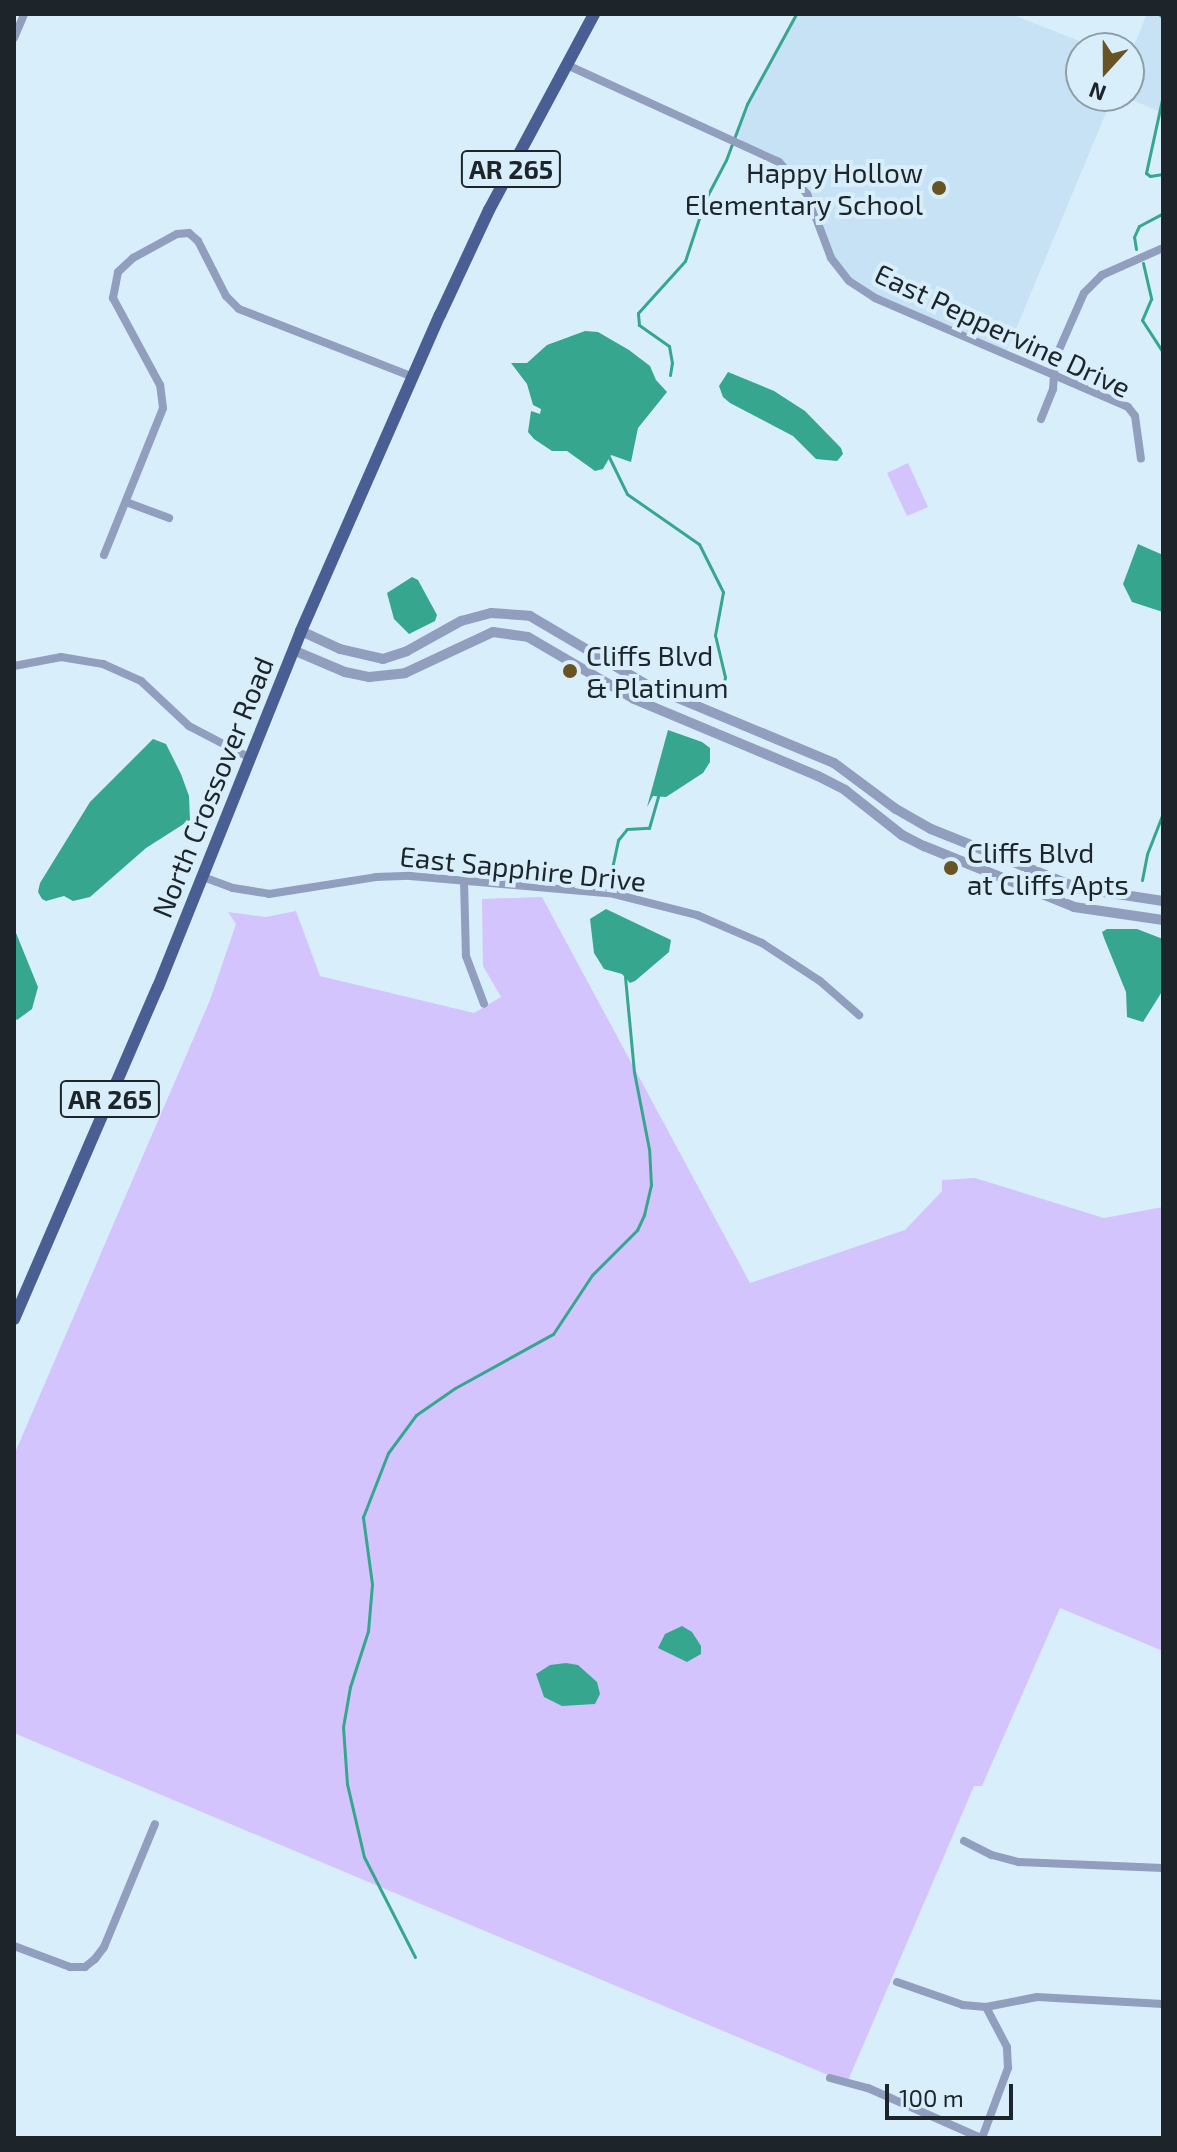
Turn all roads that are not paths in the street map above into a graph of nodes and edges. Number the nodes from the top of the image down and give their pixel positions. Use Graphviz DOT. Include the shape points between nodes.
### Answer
graph roads {
  1 [pos="24,14"];
  2 [pos="594,14"];
  3 [pos="14,38"];
  4 [pos="567,65"];
  5 [pos="1163,248"];
  6 [pos="1054,374"];
  7 [pos="413,377"];
  8 [pos="1041,419"];
  9 [pos="1141,459"];
  10 [pos="126,502"];
  11 [pos="169,518"];
  12 [pos="104,555"];
  13 [pos="301,631"];
  14 [pos="293,650"];
  15 [pos="14,666"];
  16 [pos="250,758"];
  17 [pos="203,877"];
  18 [pos="464,881"];
  19 [pos="1163,901"];
  20 [pos="1163,920"];
  21 [pos="484,1004"];
  22 [pos="859,1015"];
  23 [pos="14,1319"];
  24 [pos="155,1824"];
  25 [pos="964,1841"];
  26 [pos="1163,1868"];
  27 [pos="14,1946"];
  28 [pos="897,1982"];
  29 [pos="1163,2004"];
  30 [pos="986,2007"];
  31 [pos="830,2078"];
  32 [pos="981,2138"];
  1 -- 3 [label="street"];
  2 -- 4 [label="main road, AR 265"];
  4 -- 6 [label="street, East Peppervine Drive" via="779,162 799,182 831,258 862,291"];
  4 -- 7 [label="main road, North Crossover Road / AR 265" via="458,274"];
  5 -- 6 [label="street" via="1091,284 1055,359"];
  6 -- 8 [label="street"];
  6 -- 9 [label="street, East Peppervine Drive" via="1128,407 1135,416"];
  7 -- 10 [label="street" via="239,309 226,296 198,241 189,233 177,234 133,258 113,284 117,311 164,399"];
  7 -- 13 [label="main road, North Crossover Road / AR 265"];
  10 -- 11 [label="street"];
  10 -- 12 [label="street"];
  13 -- 14 [label="main road, North Crossover Road / AR 265"];
  13 -- 19 [label="street" via="340,649 383,659 461,621 491,613 530,616 649,686 834,763 931,829 1078,888"];
  14 -- 16 [label="main road, North Crossover Road / AR 265"];
  14 -- 20 [label="street" via="369,677 405,673 493,632 528,637 634,699 845,790 924,846 1074,907"];
  15 -- 16 [label="street" via="61,657 103,664 141,681 189,726"];
  16 -- 17 [label="main road, North Crossover Road / AR 265"];
  17 -- 18 [label="street, East Sapphire Drive" via="269,894 376,877"];
  17 -- 23 [label="main road, North Crossover Road / AR 265"];
  18 -- 21 [label="street" via="466,956"];
  18 -- 22 [label="street, East Sapphire Drive" via="614,894 697,915 762,943"];
  24 -- 27 [label="street" via="95,1959 85,1967 70,1967"];
  25 -- 26 [label="street" via="1019,1862"];
  28 -- 30 [label="street" via="963,2005"];
  29 -- 30 [label="street" via="1037,1997"];
  30 -- 32 [label="street" via="1007,2047 1008,2068"];
  31 -- 32 [label="street" via="868,2088"];
}
